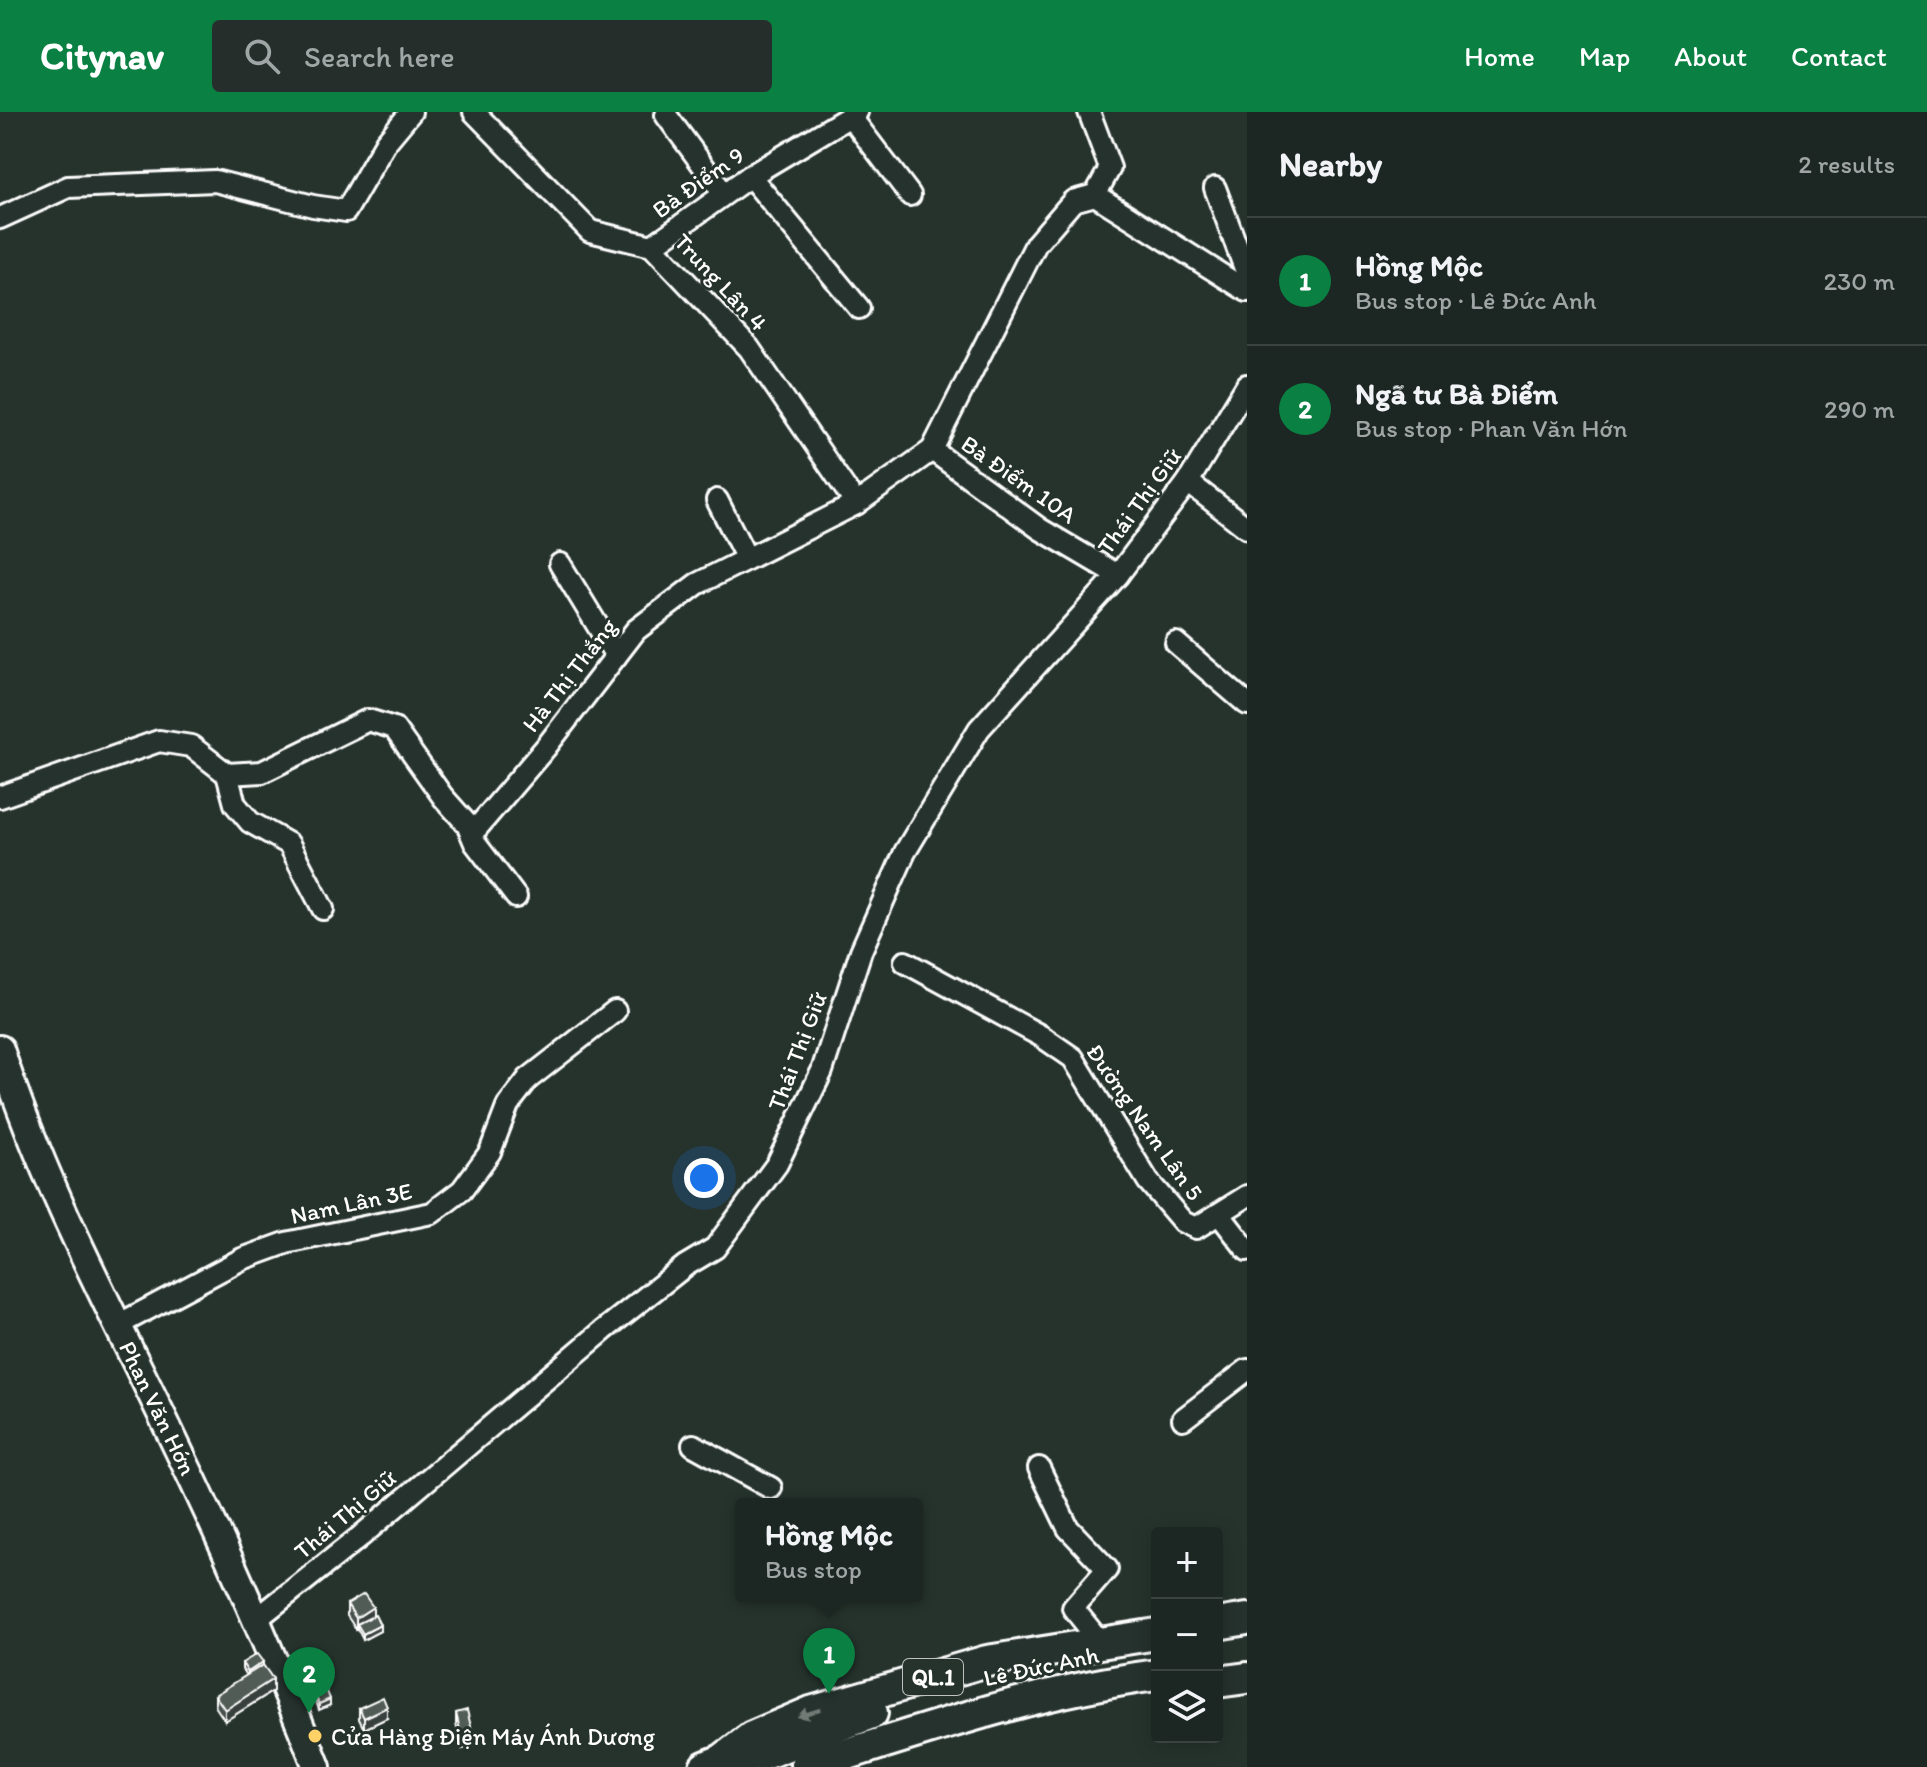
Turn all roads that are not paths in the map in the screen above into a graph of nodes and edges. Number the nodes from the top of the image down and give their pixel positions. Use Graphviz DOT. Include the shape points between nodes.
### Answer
graph roads {
  1 [pos="411,112"];
  2 [pos="474,112"];
  3 [pos="1089,112"];
  4 [pos="854,114"];
  5 [pos="666,115"];
  6 [pos="750,176"];
  7 [pos="1215,188"];
  8 [pos="724,194"];
  9 [pos="910,195"];
  10 [pos="1095,195"];
  11 [pos="0,218"];
  12 [pos="652,246"];
  13 [pos="1247,274"];
  14 [pos="1247,291"];
  15 [pos="859,308"];
  16 [pos="1247,385"];
  17 [pos="932,450"];
  18 [pos="1188,482"];
  19 [pos="717,500"];
  20 [pos="856,504"];
  21 [pos="1247,528"];
  22 [pos="747,559"];
  23 [pos="560,564"];
  24 [pos="1118,575"];
  25 [pos="1176,643"];
  26 [pos="616,656"];
  27 [pos="1247,704"];
  28 [pos="227,774"];
  29 [pos="0,797"];
  30 [pos="467,824"];
  31 [pos="516,897"];
  32 [pos="323,909"];
  33 [pos="905,962"];
  34 [pos="615,1011"];
  35 [pos="0,1049"];
  36 [pos="1247,1196"];
  37 [pos="1220,1215"];
  38 [pos="1247,1250"];
  39 [pos="118,1325"];
  40 [pos="1247,1370"];
  41 [pos="1183,1419"];
  42 [pos="693,1445"];
  43 [pos="1039,1468"];
  44 [pos="771,1488"];
  45 [pos="258,1618"];
  46 [pos="1247,1619"];
  47 [pos="1223,1623"];
  48 [pos="1247,1630"];
  49 [pos="1223,1634"];
  50 [pos="1151,1635"];
  51 [pos="1101,1643"];
  52 [pos="1151,1645"];
  53 [pos="1247,1664"];
  54 [pos="1223,1667"];
  55 [pos="1151,1677"];
  56 [pos="1247,1678"];
  57 [pos="1223,1681"];
  58 [pos="1151,1692"];
  59 [pos="1063,1701"];
  60 [pos="714,1763"];
  61 [pos="317,1767"];
  62 [pos="806,1767"];
  63 [pos="869,1767"];
  1 -- 11 [label="street" via="386,142 346,211 215,181 68,187"];
  2 -- 12 [label="street, Trung Lân 4" via="590,231"];
  3 -- 10 [label="street" via="1110,168"];
  4 -- 6 [label="street, Bà Điểm 9"];
  4 -- 9 [label="street"];
  5 -- 8 [label="street"];
  6 -- 8 [label="street, Bà Điểm 9"];
  6 -- 15 [label="street"];
  7 -- 13 [label="street"];
  8 -- 12 [label="street, Bà Điểm 9"];
  10 -- 14 [label="street"];
  10 -- 17 [label="street, Hà Thị Thắng" via="1073,201 1036,244"];
  12 -- 20 [label="street, Trung Lân 4" via="749,348"];
  16 -- 18 [label="street, Thái Thị Giữ"];
  17 -- 20 [label="street, Hà Thị Thắng"];
  17 -- 24 [label="street, Bà Điểm 10A" via="1040,529"];
  18 -- 21 [label="street"];
  18 -- 24 [label="street, Thái Thị Giữ"];
  19 -- 22 [label="street"];
  20 -- 22 [label="street, Hà Thị Thắng"];
  22 -- 26 [label="street, Hà Thị Thắng" via="697,584 636,630"];
  23 -- 26 [label="street"];
  24 -- 45 [label="street, Thái Thị Giữ" via="979,729 905,852 861,951 822,1071 777,1164 715,1248 604,1330"];
  25 -- 27 [label="street"];
  26 -- 30 [label="street, Hà Thị Thắng" via="477,828"];
  28 -- 29 [label="street" via="191,746 159,741"];
  28 -- 30 [label="street" via="262,772 368,720 394,728"];
  28 -- 32 [label="street" via="235,804 250,822 289,844"];
  30 -- 31 [label="street"];
  33 -- 37 [label="street, Đường Nam Lân 5" via="1073,1058 1148,1181 1183,1222 1196,1228"];
  34 -- 39 [label="street, Nam Lân 3E" via="528,1079 508,1105 490,1152 462,1190 432,1213 286,1243 242,1259"];
  35 -- 39 [label="main road, Phan Văn Hớn" via="16,1099"];
  36 -- 37 [label="street"];
  37 -- 38 [label="street, Đường Nam Lân 5"];
  39 -- 45 [label="main road, Phan Văn Hớn"];
  40 -- 41 [label="street"];
  42 -- 44 [label="street"];
  43 -- 51 [label="street" via="1068,1528 1107,1569 1073,1608"];
  45 -- 61 [label="main road, Phan Văn Hớn"];
  46 -- 47 [label="highway"];
  48 -- 49 [label="highway"];
  50 -- 51 [label="highway, Lê Đức Anh / QL.1"];
  51 -- 60 [label="highway, Lê Đức Anh / QL.1, one-way" via="987,1661 811,1712 752,1737"];
  52 -- 60 [label="highway, Lê Đức Anh / QL.1" via="980,1678 761,1755"];
  53 -- 54 [label="highway"];
  55 -- 59 [label="highway, Lê Đức Anh / QL.1"];
  56 -- 57 [label="highway"];
  58 -- 59 [label="highway, Lê Đức Anh / QL.1"];
  59 -- 62 [label="highway, Lê Đức Anh / QL.1"];
  59 -- 63 [label="highway, Lê Đức Anh / QL.1"];
}
